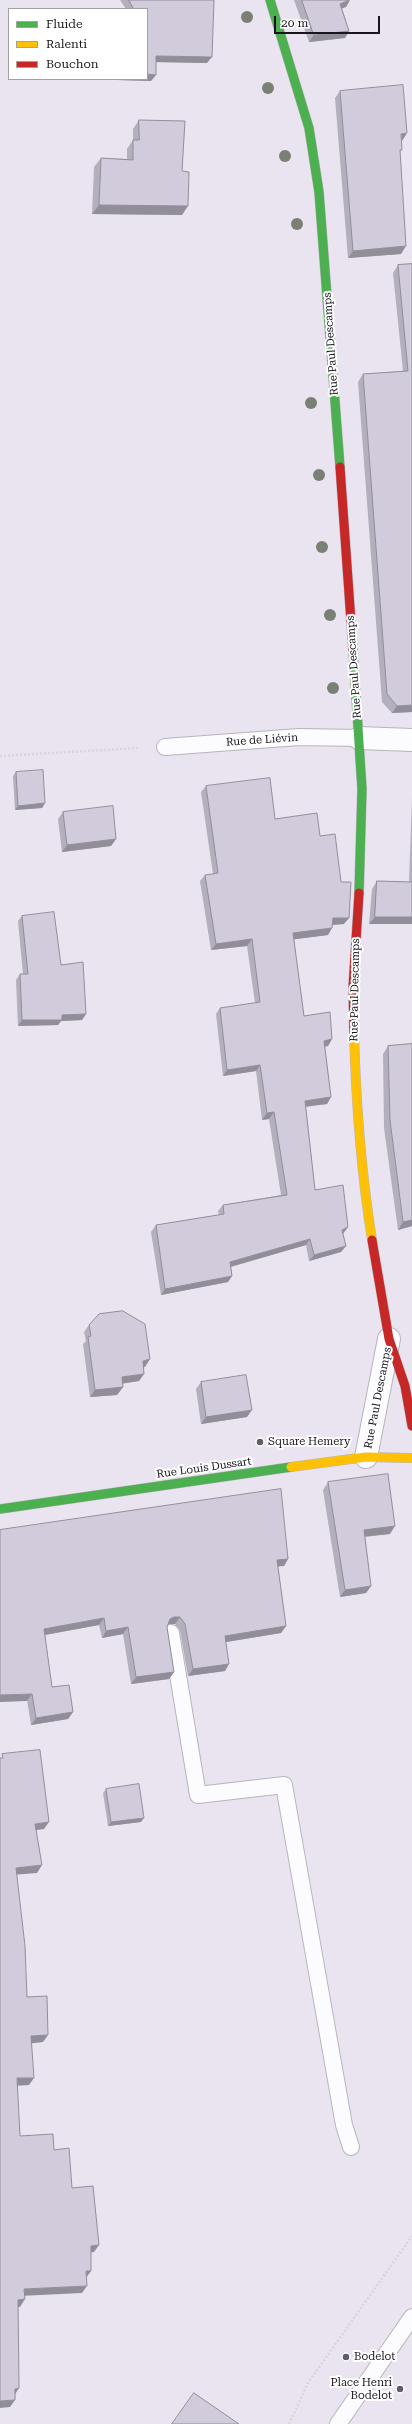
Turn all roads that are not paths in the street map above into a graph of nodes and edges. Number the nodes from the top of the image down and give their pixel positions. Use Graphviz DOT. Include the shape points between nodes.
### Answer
graph roads {
  1 [pos="270,0"];
  2 [pos="359,738"];
  3 [pos="412,740"];
  4 [pos="165,747"];
  5 [pos="389,1339"];
  6 [pos="412,1426"];
  7 [pos="366,1457"];
  8 [pos="412,1458"];
  9 [pos="0,1509"];
  10 [pos="171,1633"];
  11 [pos="351,2147"];
  12 [pos="412,2317"];
  13 [pos="338,2424"];
  1 -- 2 [label="street, Rue Paul Descamps" via="309,128 319,192"];
  2 -- 3 [label="street"];
  2 -- 4 [label="lane, Rue de Liévin" via="299,737"];
  2 -- 5 [label="street, Rue Paul Descamps" via="362,789 360,875 353,987 356,1110 362,1177"];
  5 -- 6 [label="street, Rue Paul Descamps" via="405,1386"];
  5 -- 7 [label="street, Rue Paul Descamps"];
  7 -- 8 [label="street, Rue Louis Dussart"];
  7 -- 9 [label="street, Rue Louis Dussart"];
  10 -- 11 [label="lane" via="198,1795 284,1785 344,2125"];
  12 -- 13 [label="lane"];
}
